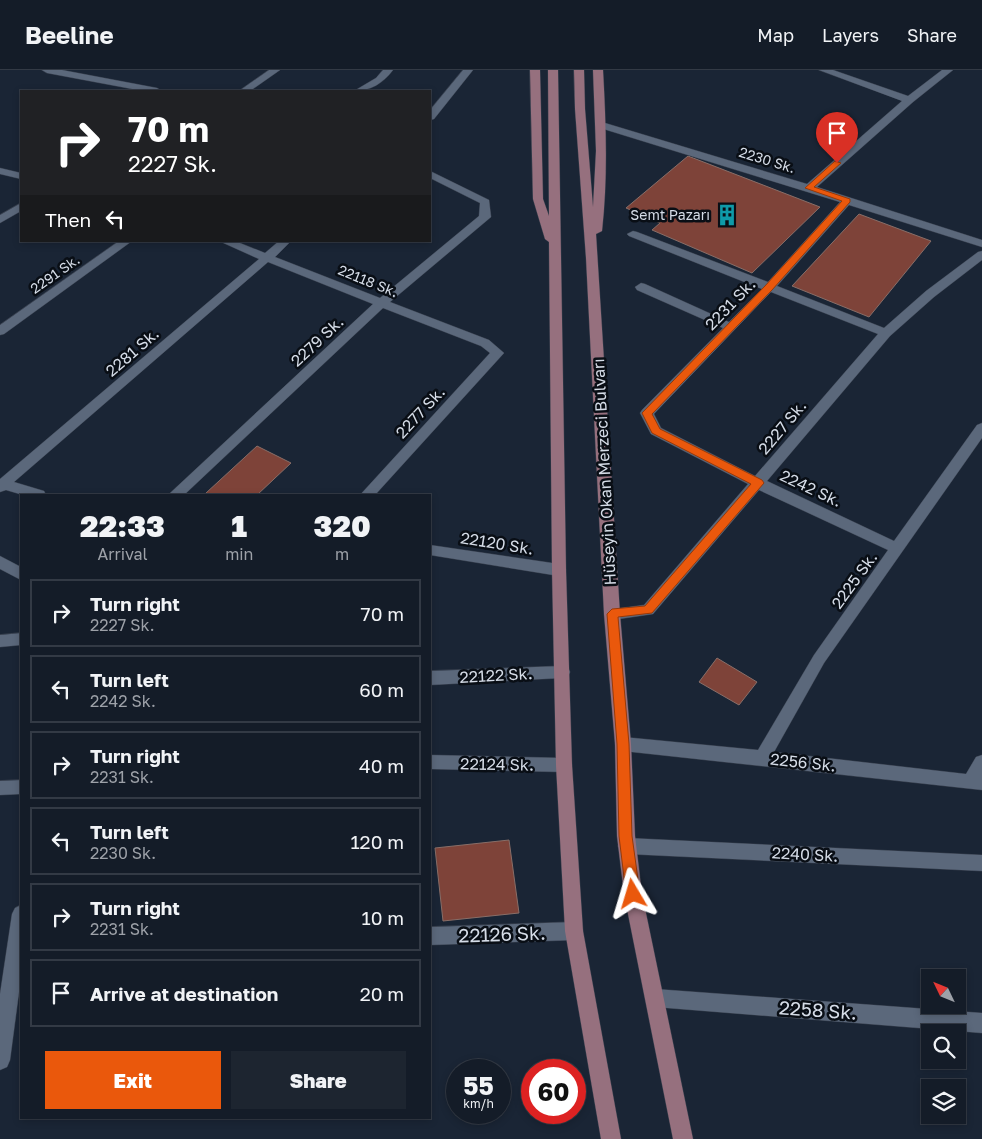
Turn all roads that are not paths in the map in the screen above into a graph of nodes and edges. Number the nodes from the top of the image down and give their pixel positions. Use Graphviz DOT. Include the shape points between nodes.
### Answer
graph roads {
  1 [pos="47,70"];
  2 [pos="275,70"];
  3 [pos="388,70"];
  4 [pos="468,70"];
  5 [pos="535,70"];
  6 [pos="553,70"];
  7 [pos="579,70"];
  8 [pos="598,70"];
  9 [pos="826,70"];
  10 [pos="948,70"];
  11 [pos="81,73"];
  12 [pos="153,90"];
  13 [pos="245,90"];
  14 [pos="361,90"];
  15 [pos="909,100"];
  16 [pos="431,116"];
  17 [pos="601,125"];
  18 [pos="0,171"];
  19 [pos="431,175"];
  20 [pos="20,176"];
  21 [pos="809,188"];
  22 [pos="848,200"];
  23 [pos="20,207"];
  24 [pos="0,220"];
  25 [pos="633,234"];
  26 [pos="126,242"];
  27 [pos="227,242"];
  28 [pos="285,242"];
  29 [pos="982,244"];
  30 [pos="982,254"];
  31 [pos="556,255"];
  32 [pos="267,256"];
  33 [pos="592,258"];
  34 [pos="641,287"];
  35 [pos="768,288"];
  36 [pos="382,303"];
  37 [pos="730,327"];
  38 [pos="0,331"];
  39 [pos="886,333"];
  40 [pos="498,352"];
  41 [pos="982,428"];
  42 [pos="656,431"];
  43 [pos="758,483"];
  44 [pos="2,485"];
  45 [pos="35,494"];
  46 [pos="176,494"];
  47 [pos="368,494"];
  48 [pos="898,549"];
  49 [pos="431,550"];
  50 [pos="0,562"];
  51 [pos="559,570"];
  52 [pos="20,573"];
  53 [pos="612,614"];
  54 [pos="20,639"];
  55 [pos="0,641"];
  56 [pos="562,672"];
  57 [pos="431,678"];
  58 [pos="623,744"];
  59 [pos="762,758"];
  60 [pos="431,762"];
  61 [pos="982,762"];
  62 [pos="564,765"];
  63 [pos="976,782"];
  64 [pos="20,787"];
  65 [pos="0,788"];
  66 [pos="627,846"];
  67 [pos="982,863"];
  68 [pos="20,918"];
  69 [pos="574,931"];
  70 [pos="431,936"];
  71 [pos="12,952"];
  72 [pos="654,998"];
  73 [pos="982,1023"];
  74 [pos="0,1060"];
  75 [pos="612,1139"];
  76 [pos="683,1139"];
  1 -- 11 [label="street"];
  2 -- 13 [label="street"];
  3 -- 14 [label="street" via="379,80"];
  4 -- 16 [label="street"];
  5 -- 31 [label="main road" via="538,198"];
  6 -- 31 [label="main road"];
  7 -- 33 [label="main road, Hüseyin Okan Merzeci Bulvarı"];
  8 -- 17 [label="main road"];
  9 -- 15 [label="street"];
  10 -- 15 [label="street"];
  11 -- 12 [label="street"];
  15 -- 21 [label="street"];
  17 -- 21 [label="street, 2230 Sk."];
  17 -- 33 [label="main road" via="601,200"];
  18 -- 20 [label="street"];
  19 -- 36 [label="street, 2279 Sk." via="485,202 485,217"];
  21 -- 22 [label="street, 2230 Sk."];
  22 -- 29 [label="street, 2230 Sk."];
  22 -- 35 [label="street, 2231 Sk."];
  23 -- 24 [label="street"];
  25 -- 35 [label="street"];
  26 -- 38 [label="street, 2291 Sk."];
  27 -- 32 [label="street, 22118 Sk."];
  28 -- 32 [label="street, 2281 Sk."];
  30 -- 39 [label="street, 2227 Sk."];
  31 -- 51 [label="main road"];
  32 -- 36 [label="street, 22118 Sk."];
  32 -- 44 [label="street, 2281 Sk."];
  33 -- 53 [label="main road, Hüseyin Okan Merzeci Bulvarı"];
  34 -- 37 [label="street"];
  35 -- 37 [label="street, 2231 Sk."];
  35 -- 39 [label="street"];
  36 -- 40 [label="street, 22118 Sk." via="485,343"];
  36 -- 46 [label="street, 2279 Sk."];
  37 -- 42 [label="street, 2231 Sk." via="647,413"];
  39 -- 43 [label="street, 2227 Sk."];
  40 -- 47 [label="street, 2277 Sk."];
  41 -- 48 [label="street, 2225 Sk."];
  42 -- 43 [label="street, 2242 Sk."];
  43 -- 48 [label="street, 2242 Sk."];
  43 -- 53 [label="street, 2227 Sk." via="648,610"];
  44 -- 45 [label="street"];
  48 -- 59 [label="street, 2225 Sk." via="819,659"];
  49 -- 51 [label="street, 22120 Sk."];
  50 -- 52 [label="street"];
  51 -- 56 [label="main road"];
  53 -- 58 [label="main road, Hüseyin Okan Merzeci Bulvarı"];
  54 -- 55 [label="street"];
  56 -- 57 [label="street, 22122 Sk."];
  56 -- 62 [label="main road"];
  58 -- 59 [label="street, 2256 Sk."];
  58 -- 66 [label="main road, Hüseyin Okan Merzeci Bulvarı"];
  59 -- 63 [label="street, 2256 Sk."];
  60 -- 62 [label="street, 22124 Sk."];
  61 -- 63 [label="street"];
  62 -- 69 [label="main road"];
  64 -- 65 [label="street"];
  66 -- 67 [label="street, 2240 Sk."];
  66 -- 72 [label="main road, Hüseyin Okan Merzeci Bulvarı"];
  68 -- 71 [label="street"];
  69 -- 70 [label="street, 22126 Sk."];
  69 -- 75 [label="main road"];
  71 -- 74 [label="street"];
  72 -- 73 [label="street, 2258 Sk."];
  72 -- 76 [label="main road, Hüseyin Okan Merzeci Bulvarı"];
}
